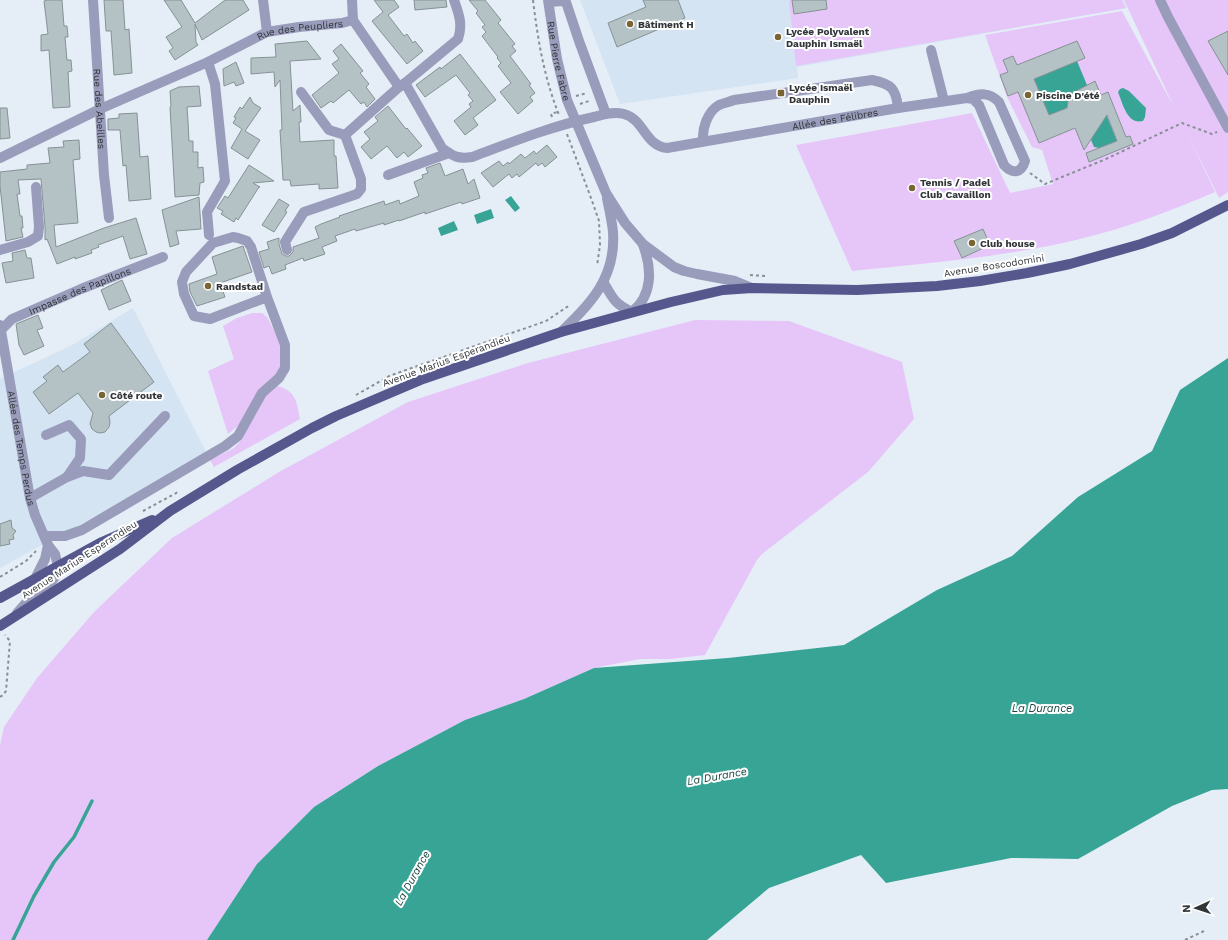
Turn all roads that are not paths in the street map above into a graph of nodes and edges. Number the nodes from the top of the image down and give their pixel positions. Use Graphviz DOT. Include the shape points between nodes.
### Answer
graph roads {
  1 [pos="94,0"];
  2 [pos="263,0"];
  3 [pos="352,0"];
  4 [pos="454,0"];
  5 [pos="1160,0"];
  6 [pos="548,1"];
  7 [pos="353,20"];
  8 [pos="267,32"];
  9 [pos="932,50"];
  10 [pos="208,62"];
  11 [pos="402,85"];
  12 [pos="301,92"];
  13 [pos="967,98"];
  14 [pos="944,101"];
  15 [pos="898,108"];
  16 [pos="100,109"];
  17 [pos="606,114"];
  18 [pos="575,121"];
  19 [pos="1225,129"];
  20 [pos="345,135"];
  21 [pos="703,141"];
  22 [pos="449,153"];
  23 [pos="0,158"];
  24 [pos="388,175"];
  25 [pos="36,186"];
  26 [pos="606,193"];
  27 [pos="1228,205"];
  28 [pos="109,218"];
  29 [pos="209,235"];
  30 [pos="643,244"];
  31 [pos="0,250"];
  32 [pos="287,250"];
  33 [pos="163,257"];
  34 [pos="604,283"];
  35 [pos="752,288"];
  36 [pos="267,297"];
  37 [pos="632,312"];
  38 [pos="561,332"];
  39 [pos="1,334"];
  40 [pos="165,416"];
  41 [pos="46,435"];
  42 [pos="67,477"];
  43 [pos="30,498"];
  44 [pos="170,511"];
  45 [pos="46,541"];
  46 [pos="88,550"];
  47 [pos="55,554"];
  48 [pos="58,566"];
  49 [pos="35,579"];
  50 [pos="0,598"];
  51 [pos="14,616"];
  52 [pos="2,629"];
  1 -- 16 [label="street, Rue des Abeilles"];
  2 -- 8 [label="street"];
  3 -- 7 [label="street"];
  4 -- 11 [label="street" via="460,17 461,31 458,39"];
  5 -- 19 [label="street"];
  6 -- 17 [label="street" via="566,2"];
  6 -- 18 [label="street, Rue Pierre Fabre" via="560,74"];
  7 -- 8 [label="street, Rue des Peupliers"];
  7 -- 11 [label="street, Rue des Peupliers"];
  8 -- 10 [label="street, Rue des Peupliers"];
  9 -- 14 [label="street"];
  10 -- 16 [label="street, Rue des Peupliers"];
  10 -- 29 [label="street" via="215,84 225,181 207,212"];
  11 -- 20 [label="street"];
  11 -- 22 [label="street, Rue des Peupliers" via="442,148"];
  12 -- 20 [label="street" via="329,130"];
  13 -- 13 [label="street, Allée des Félibres" via="973,99 979,105 1004,165 1009,171 1019,171 1023,166 1023,156 999,102 993,96 983,94"];
  13 -- 14 [label="street, Allée des Félibres"];
  14 -- 15 [label="street, Allée des Félibres"];
  15 -- 21 [label="street, Allée des Félibres"];
  15 -- 21 [label="street" via="894,91 885,83 872,80 734,100 718,106 711,112 702,132"];
  16 -- 23 [label="street, Rue des Peupliers"];
  16 -- 28 [label="street, Rue des Abeilles"];
  17 -- 18 [label="street"];
  17 -- 21 [label="street, Allée des Félibres" via="615,112 630,116 638,122 654,144 662,148 675,148"];
  18 -- 22 [label="street" via="472,157 461,158"];
  18 -- 26 [label="street, Rue Pierre Fabre"];
  20 -- 32 [label="street" via="361,179 361,189 357,194 304,212 285,242"];
  22 -- 24 [label="street"];
  25 -- 31 [label="street" via="40,227 38,236 28,242"];
  26 -- 30 [label="street" via="625,223"];
  26 -- 34 [label="street" via="613,243"];
  27 -- 35 [label="main road, Avenue Boscodomini" via="1172,233 1141,244 1027,273 937,286 857,290"];
  30 -- 35 [label="street" via="664,261 684,271 735,281"];
  30 -- 37 [label="street" via="649,282 644,298"];
  33 -- 39 [label="street, Impasse des Papillons" via="12,319"];
  34 -- 37 [label="street" via="612,298"];
  34 -- 38 [label="street" via="591,302"];
  35 -- 37 [label="main road, Avenue Marius Esperandieu" via="708,293"];
  36 -- 36 [label="street" via="251,247 247,241 238,238 213,243 186,272 182,282 184,294 194,316 210,319"];
  36 -- 45 [label="street" via="285,345 285,368 279,378 262,393 238,436 82,530"];
  37 -- 38 [label="main road, Avenue Marius Esperandieu"];
  38 -- 44 [label="main road, Avenue Marius Esperandieu" via="423,379 362,404 312,428"];
  39 -- 43 [label="street, Allée des Temps Perdus"];
  40 -- 42 [label="street" via="109,475 83,471"];
  41 -- 42 [label="street" via="69,426 81,439 80,458"];
  42 -- 43 [label="street"];
  43 -- 45 [label="street, Allée des Temps Perdus"];
  44 -- 46 [label="main road, Avenue Marius Esperandieu"];
  44 -- 51 [label="main road, Avenue Marius Esperandieu" via="120,548"];
  45 -- 47 [label="street, Allée des Temps Perdus"];
  45 -- 49 [label="street" via="45,559"];
  46 -- 47 [label="street" via="67,556"];
  46 -- 48 [label="main road, Avenue Marius Esperandieu"];
  47 -- 48 [label="street, Allée des Temps Perdus"];
  48 -- 49 [label="main road, Avenue Marius Esperandieu"];
  48 -- 51 [label="street" via="57,574 52,581"];
  49 -- 50 [label="main road, Avenue Marius Esperandieu"];
  51 -- 52 [label="main road, Avenue Marius Esperandieu"];
}
